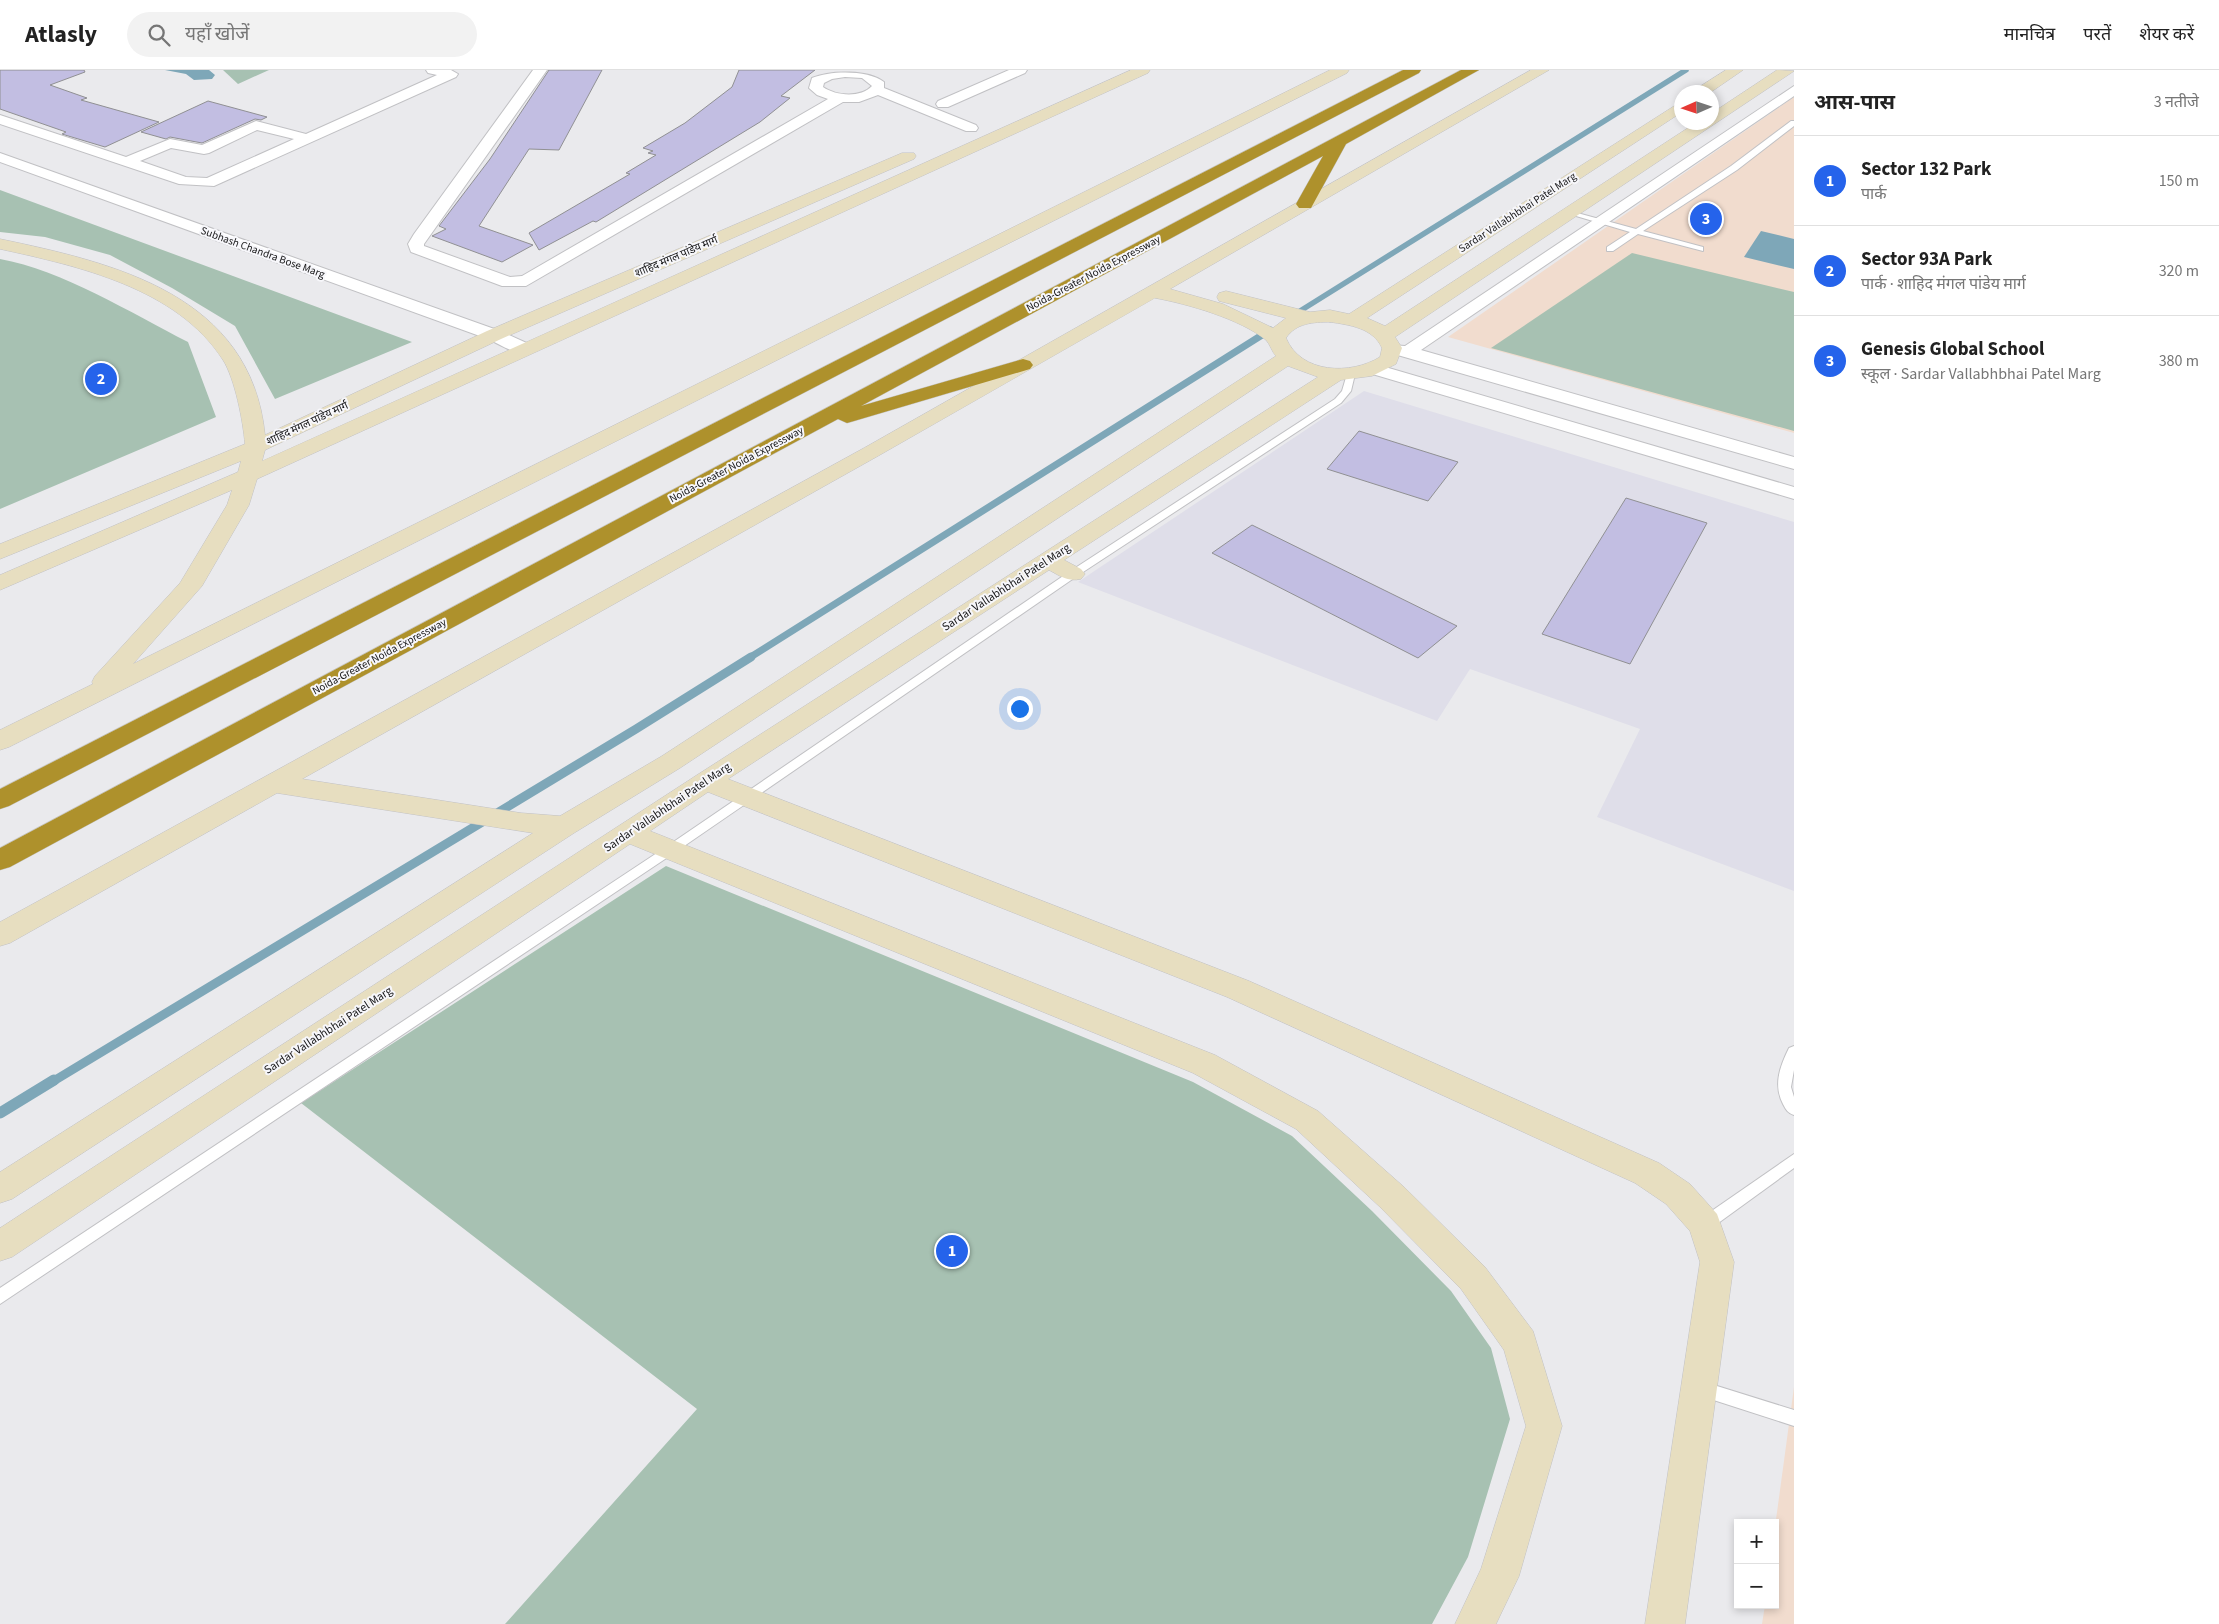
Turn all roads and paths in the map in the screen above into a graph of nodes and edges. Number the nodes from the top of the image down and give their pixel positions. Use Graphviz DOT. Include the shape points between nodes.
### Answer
graph roads {
  1 [pos="433,70"];
  2 [pos="540,70"];
  3 [pos="1020,70"];
  4 [pos="1143,70"];
  5 [pos="1342,70"];
  6 [pos="1414,70"];
  7 [pos="1472,70"];
  8 [pos="1542,70"];
  9 [pos="1736,70"];
  10 [pos="1788,70"];
  11 [pos="455,72"];
  12 [pos="836,72"];
  13 [pos="875,73"];
  14 [pos="1712,85"];
  15 [pos="877,90"];
  16 [pos="1794,90"];
  17 [pos="858,97"];
  18 [pos="840,98"];
  19 [pos="943,104"];
  20 [pos="921,106"];
  21 [pos="1674,110"];
  22 [pos="903,115"];
  23 [pos="1719,115"];
  24 [pos="0,120"];
  25 [pos="989,120"];
  26 [pos="1794,123"];
  27 [pos="925,125"];
  28 [pos="971,128"];
  29 [pos="1696,130"];
  30 [pos="41,134"];
  31 [pos="950,137"];
  32 [pos="309,139"];
  33 [pos="25,140"];
  34 [pos="1340,141"];
  35 [pos="923,149"];
  36 [pos="3,152"];
  37 [pos="126,162"];
  38 [pos="1305,204"];
  39 [pos="1570,213"];
  40 [pos="1598,221"];
  41 [pos="1636,233"];
  42 [pos="0,244"];
  43 [pos="1700,249"];
  44 [pos="1610,250"];
  45 [pos="1202,281"];
  46 [pos="1153,292"];
  47 [pos="1308,317"];
  48 [pos="1352,320"];
  49 [pos="494,335"];
  50 [pos="1276,338"];
  51 [pos="1395,345"];
  52 [pos="524,349"];
  53 [pos="1287,358"];
  54 [pos="1023,365"];
  55 [pos="1375,368"];
  56 [pos="1344,374"];
  57 [pos="791,434"];
  58 [pos="256,447"];
  59 [pos="1794,463"];
  60 [pos="248,475"];
  61 [pos="1794,493"];
  62 [pos="0,552"];
  63 [pos="1047,560"];
  64 [pos="1073,574"];
  65 [pos="0,583"];
  66 [pos="93,694"];
  67 [pos="0,741"];
  68 [pos="706,781"];
  69 [pos="274,784"];
  70 [pos="746,797"];
  71 [pos="0,800"];
  72 [pos="564,826"];
  73 [pos="629,833"];
  74 [pos="670,850"];
  75 [pos="0,860"];
  76 [pos="0,935"];
  77 [pos="1794,1052"];
  78 [pos="1794,1108"];
  79 [pos="1794,1160"];
  80 [pos="0,1189"];
  81 [pos="1705,1224"];
  82 [pos="0,1246"];
  83 [pos="0,1297"];
  84 [pos="1699,1388"];
  85 [pos="1794,1418"];
  86 [pos="1475,1624"];
  87 [pos="1666,1624"];
  1 -- 11 [label="street"];
  2 -- 18 [label="street" via="422,234 416,244 417,249 508,282 526,281"];
  3 -- 19 [label="street"];
  4 -- 52 [label="street"];
  5 -- 66 [label="street"];
  6 -- 71 [label="highway"];
  7 -- 34 [label="highway, Noida-Greater Noida Expressway"];
  8 -- 38 [label="street"];
  9 -- 14 [label="street"];
  10 -- 23 [label="street"];
  11 -- 32 [label="street"];
  12 -- 13 [label="street"];
  12 -- 18 [label="street" via="818,81 816,88"];
  13 -- 15 [label="street"];
  15 -- 17 [label="street"];
  15 -- 20 [label="street"];
  16 -- 40 [label="street"];
  17 -- 18 [label="street"];
  17 -- 22 [label="street"];
  20 -- 22 [label="street"];
  20 -- 28 [label="street"];
  21 -- 48 [label="street, Sardar Vallabhbhai Patel Marg"];
  22 -- 27 [label="street"];
  24 -- 30 [label="street"];
  25 -- 28 [label="street"];
  26 -- 41 [label="lane" via="1734,168"];
  28 -- 31 [label="street"];
  29 -- 39 [label="street"];
  30 -- 33 [label="street"];
  30 -- 37 [label="street"];
  32 -- 37 [label="street" via="256,125 204,150 170,143"];
  32 -- 37 [label="street" via="209,183 184,182"];
  34 -- 38 [label="highway"];
  34 -- 57 [label="highway, Noida-Greater Noida Expressway"];
  35 -- 49 [label="street, शाहिद मंगल पांडेय मार्ग"];
  36 -- 49 [label="street, Subhash Chandra Bose Marg"];
  38 -- 45 [label="street"];
  39 -- 40 [label="lane"];
  39 -- 51 [label="street"];
  40 -- 41 [label="lane"];
  40 -- 51 [label="street"];
  41 -- 43 [label="lane"];
  41 -- 44 [label="lane"];
  42 -- 58 [label="street" via="72,259 156,291 207,328 233,360 253,416"];
  45 -- 46 [label="street"];
  45 -- 47 [label="street" via="1235,301"];
  46 -- 50 [label="street" via="1200,301 1222,309"];
  46 -- 54 [label="street"];
  47 -- 48 [label="street"];
  47 -- 50 [label="street" via="1280,329"];
  48 -- 51 [label="street" via="1371,326"];
  49 -- 52 [label="street, Subhash Chandra Bose Marg"];
  49 -- 58 [label="street, शाहिद मंगल पांडेय मार्ग"];
  50 -- 53 [label="street" via="1278,348"];
  51 -- 55 [label="street" via="1390,360"];
  51 -- 59 [label="street"];
  52 -- 60 [label="street"];
  53 -- 56 [label="street, Sardar Vallabhbhai Patel Marg" via="1309,368"];
  53 -- 72 [label="street" via="671,762"];
  54 -- 57 [label="highway"];
  54 -- 69 [label="street"];
  55 -- 56 [label="street, Sardar Vallabhbhai Patel Marg"];
  55 -- 61 [label="street"];
  56 -- 63 [label="street, Sardar Vallabhbhai Patel Marg"];
  56 -- 64 [label="lane" via="1346,391 1338,401"];
  57 -- 75 [label="highway, Noida-Greater Noida Expressway"];
  58 -- 60 [label="street"];
  58 -- 62 [label="street, शाहिद मंगल पांडेय मार्ग"];
  60 -- 65 [label="street"];
  60 -- 66 [label="street" via="238,505 190,586"];
  63 -- 64 [label="street"];
  63 -- 68 [label="street, Sardar Vallabhbhai Patel Marg"];
  64 -- 70 [label="lane"];
  66 -- 67 [label="street"];
  68 -- 70 [label="street"];
  68 -- 73 [label="street, Sardar Vallabhbhai Patel Marg"];
  69 -- 72 [label="street"];
  69 -- 76 [label="street"];
  70 -- 74 [label="lane"];
  70 -- 81 [label="street" via="1238,989 1647,1173 1678,1194"];
  72 -- 80 [label="street"];
  73 -- 74 [label="street"];
  73 -- 82 [label="street, Sardar Vallabhbhai Patel Marg"];
  74 -- 83 [label="lane"];
  74 -- 86 [label="street" via="1204,1064 1307,1120 1392,1197 1473,1278 1520,1342 1544,1426 1500,1576"];
  77 -- 78 [label="lane" via="1782,1086"];
  79 -- 81 [label="lane"];
  81 -- 84 [label="street" via="1717,1262"];
  84 -- 85 [label="lane"];
  84 -- 87 [label="street"];
}
